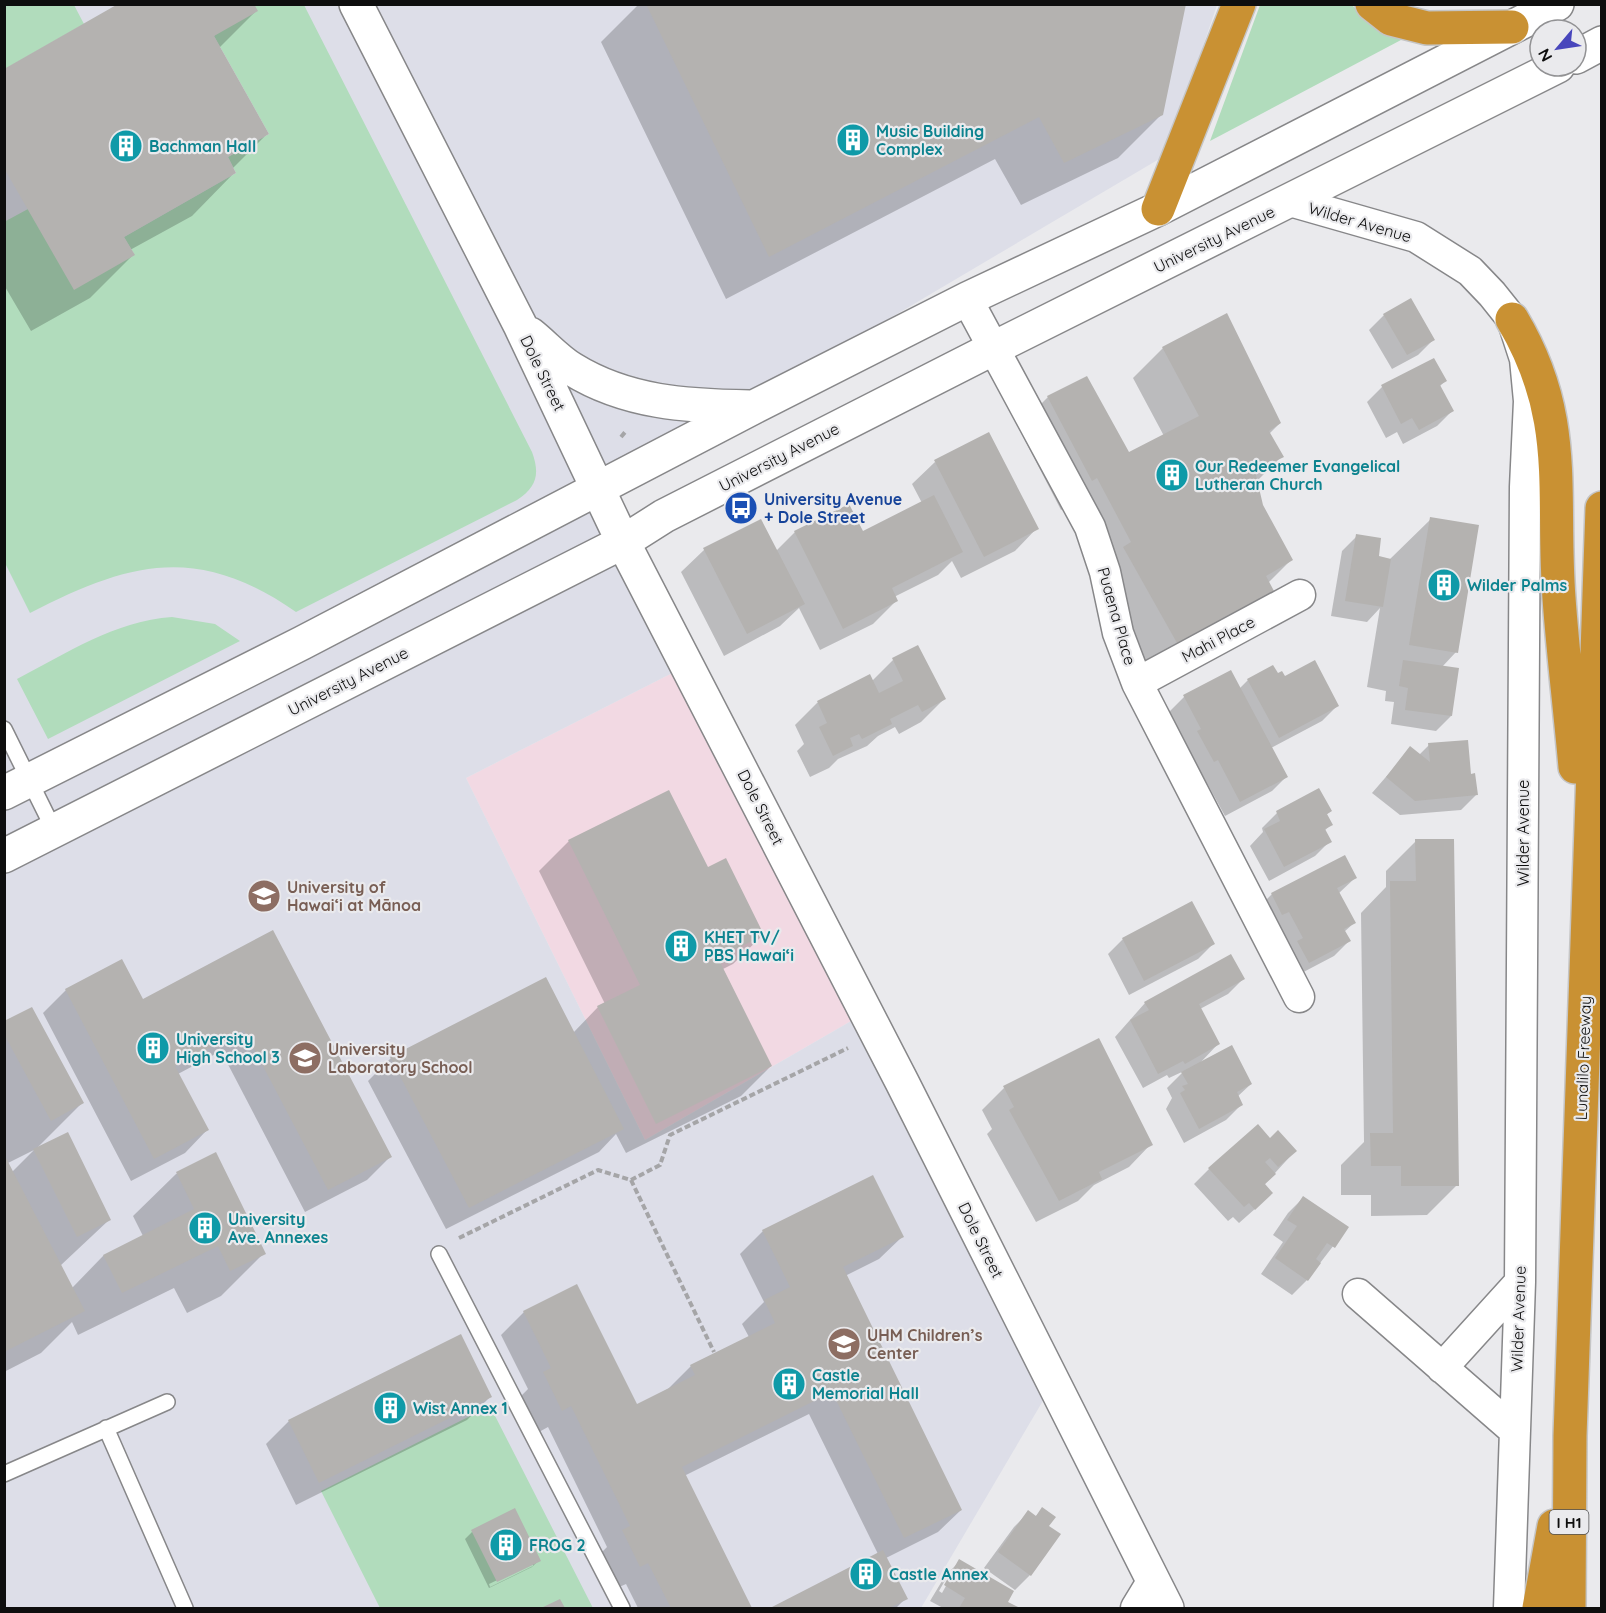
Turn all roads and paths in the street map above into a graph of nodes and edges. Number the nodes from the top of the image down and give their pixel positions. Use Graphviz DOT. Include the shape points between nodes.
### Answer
graph roads {
  1 [pos="356,4"];
  2 [pos="1239,4"];
  3 [pos="1372,4"];
  4 [pos="1557,4"];
  5 [pos="1512,27"];
  6 [pos="1602,43"];
  7 [pos="1588,51"];
  8 [pos="1534,78"];
  9 [pos="1290,201"];
  10 [pos="1158,209"];
  11 [pos="967,299"];
  12 [pos="1512,319"];
  13 [pos="520,325"];
  14 [pos="992,349"];
  15 [pos="754,407"];
  16 [pos="599,490"];
  17 [pos="1602,508"];
  18 [pos="623,542"];
  19 [pos="1299,595"];
  20 [pos="1137,683"];
  21 [pos="4,729"];
  22 [pos="18,786"];
  23 [pos="54,830"];
  24 [pos="4,856"];
  25 [pos="1588,900"];
  26 [pos="1299,997"];
  27 [pos="876,1035"];
  28 [pos="631,1180"];
  29 [pos="459,1238"];
  30 [pos="439,1254"];
  31 [pos="1520,1282"];
  32 [pos="1358,1294"];
  33 [pos="714,1352"];
  34 [pos="1442,1368"];
  35 [pos="167,1402"];
  36 [pos="106,1428"];
  37 [pos="1515,1431"];
  38 [pos="1570,1436"];
  39 [pos="4,1474"];
  40 [pos="1160,1594"];
  41 [pos="185,1608"];
  42 [pos="622,1608"];
  43 [pos="1136,1608"];
  44 [pos="1509,1608"];
  45 [pos="1539,1608"];
  46 [pos="1569,1608"];
  1 -- 13 [label="main road, Dole Street"];
  2 -- 10 [label="highway"];
  3 -- 5 [label="highway" via="1391,20 1427,28"];
  4 -- 5 [label="main road"];
  5 -- 10 [label="main road"];
  6 -- 7 [label="main road"];
  8 -- 9 [label="main road, University Avenue"];
  9 -- 12 [label="street, Wilder Avenue" via="1416,237 1470,271"];
  9 -- 14 [label="main road, University Avenue"];
  10 -- 11 [label="main road"];
  11 -- 14 [label="street, Puaena Place"];
  11 -- 15 [label="main road"];
  12 -- 25 [label="highway" via="1540,375 1550,415 1558,494 1559,596"];
  12 -- 31 [label="street, Wilder Avenue" via="1525,359 1529,401 1525,487"];
  13 -- 15 [label="main road" via="571,369 613,390 651,401"];
  13 -- 16 [label="main road, Dole Street"];
  14 -- 18 [label="main road, University Avenue" via="675,511"];
  14 -- 20 [label="street, Puaena Place" via="1090,527"];
  15 -- 16 [label="main road"];
  16 -- 18 [label="main road, Dole Street"];
  16 -- 22 [label="main road"];
  17 -- 25 [label="highway, Lunalilo Freeway / I H1"];
  18 -- 23 [label="main road, University Avenue"];
  18 -- 27 [label="main road, Dole Street"];
  19 -- 20 [label="street, Mahi Place"];
  20 -- 26 [label="street, Puaena Place"];
  21 -- 22 [label="lane"];
  22 -- 23 [label="lane"];
  23 -- 24 [label="main road, University Avenue"];
  25 -- 38 [label="highway, Lunalilo Freeway / I H1"];
  27 -- 28 [label="path" via="670,1135 660,1165"];
  27 -- 40 [label="main road, Dole Street"];
  28 -- 29 [label="path" via="598,1170"];
  28 -- 33 [label="path"];
  30 -- 42 [label="lane"];
  31 -- 34 [label="street"];
  31 -- 37 [label="street, Wilder Avenue"];
  32 -- 34 [label="street"];
  34 -- 37 [label="street"];
  35 -- 36 [label="lane"];
  36 -- 39 [label="lane"];
  36 -- 41 [label="lane"];
  37 -- 44 [label="street, Wilder Avenue"];
  38 -- 45 [label="highway"];
  38 -- 46 [label="highway, Lunalilo Freeway / I H1"];
  40 -- 43 [label="street"];
}
